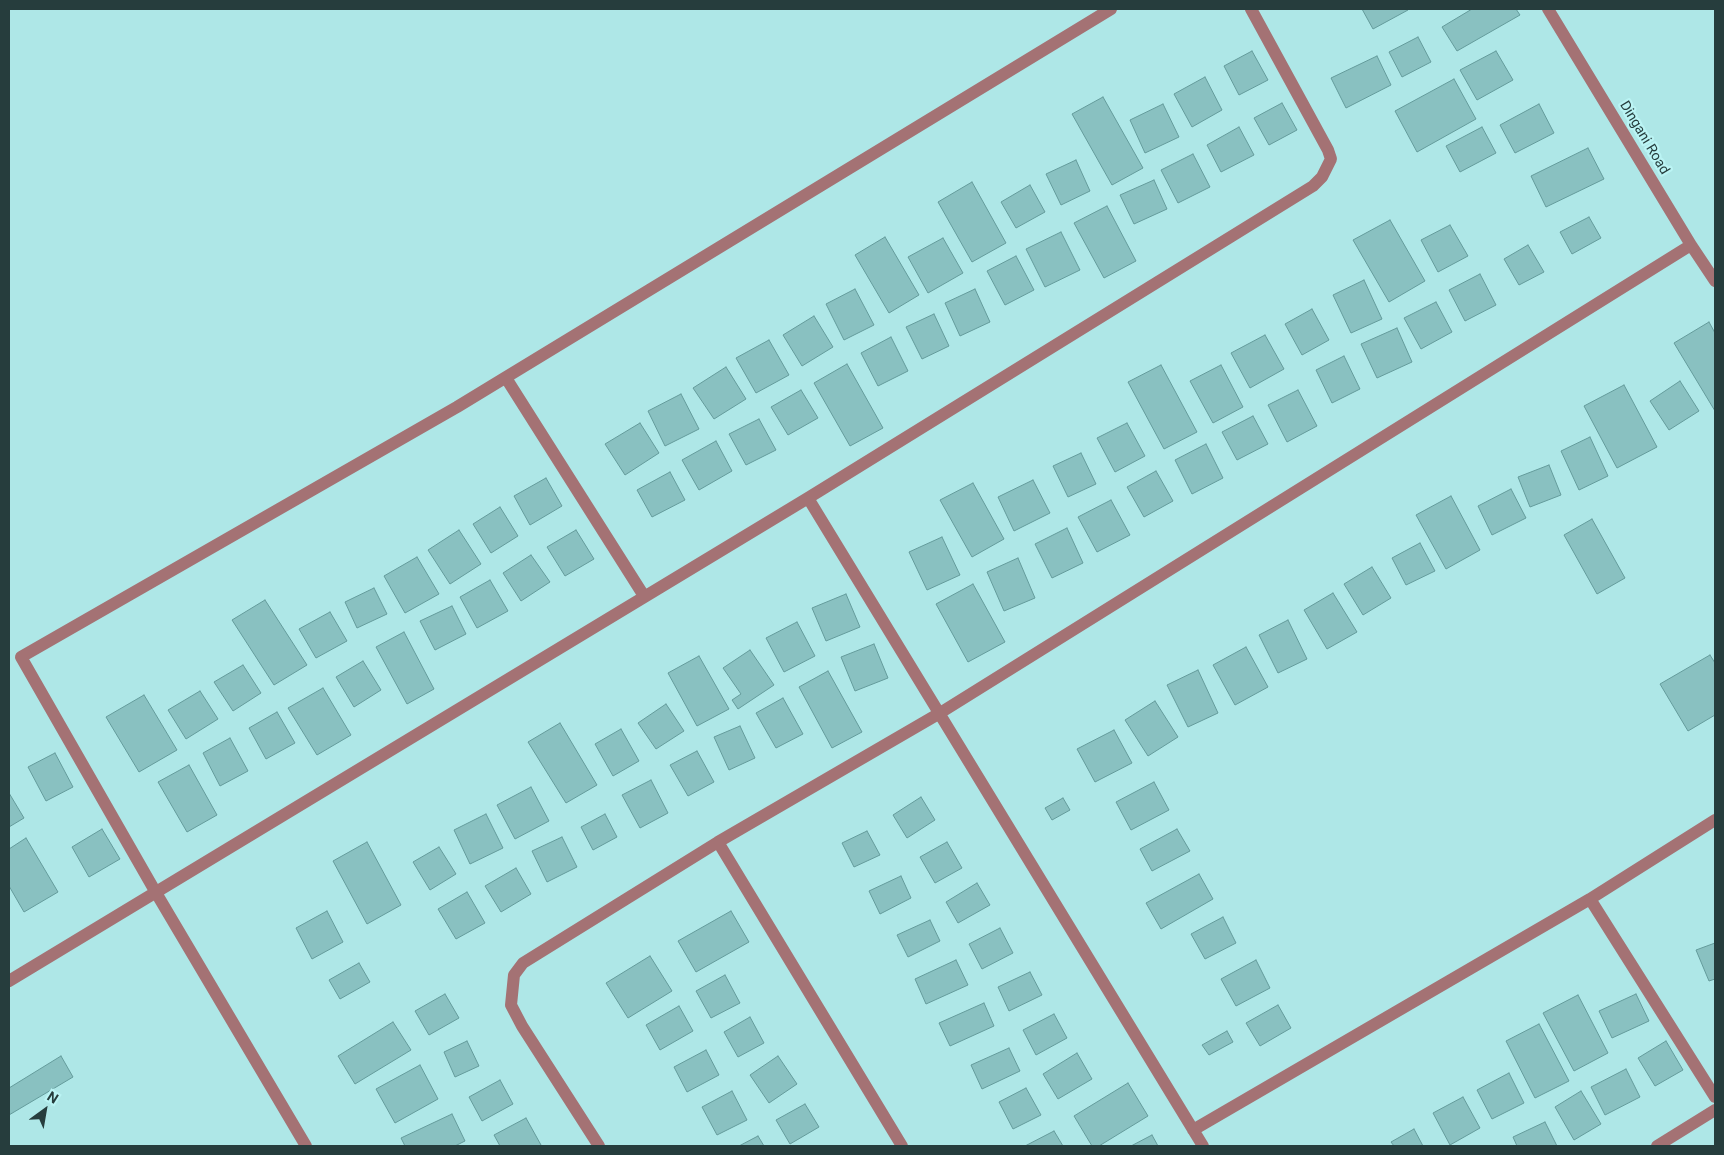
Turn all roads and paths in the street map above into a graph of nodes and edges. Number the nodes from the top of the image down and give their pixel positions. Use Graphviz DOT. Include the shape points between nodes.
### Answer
graph roads {
  1 [pos="1111,9"];
  2 [pos="1251,9"];
  3 [pos="1548,9"];
  4 [pos="1691,245"];
  5 [pos="1715,281"];
  6 [pos="506,378"];
  7 [pos="808,498"];
  8 [pos="644,596"];
  9 [pos="940,713"];
  10 [pos="1715,820"];
  11 [pos="718,842"];
  12 [pos="155,891"];
  13 [pos="1590,899"];
  14 [pos="9,981"];
  15 [pos="1715,1097"];
  16 [pos="1715,1110"];
  17 [pos="1192,1130"];
  18 [pos="306,1146"];
  19 [pos="599,1146"];
  20 [pos="902,1146"];
  21 [pos="1203,1146"];
  22 [pos="1657,1146"];
  1 -- 6 [label="street"];
  2 -- 7 [label="street" via="1328,150 1331,159 1322,177 1313,186"];
  3 -- 4 [label="street, Dingani Road"];
  4 -- 5 [label="street, Dingani Road"];
  4 -- 9 [label="street"];
  6 -- 8 [label="street"];
  6 -- 12 [label="street" via="21,657"];
  7 -- 8 [label="street"];
  7 -- 9 [label="street"];
  8 -- 12 [label="street"];
  9 -- 11 [label="street"];
  9 -- 17 [label="street"];
  10 -- 13 [label="street"];
  11 -- 19 [label="street" via="523,962 514,975 511,1005 514,1012"];
  11 -- 20 [label="street"];
  12 -- 14 [label="street"];
  12 -- 18 [label="street"];
  13 -- 15 [label="street"];
  13 -- 17 [label="street"];
  16 -- 22 [label="street"];
  17 -- 21 [label="street"];
}
